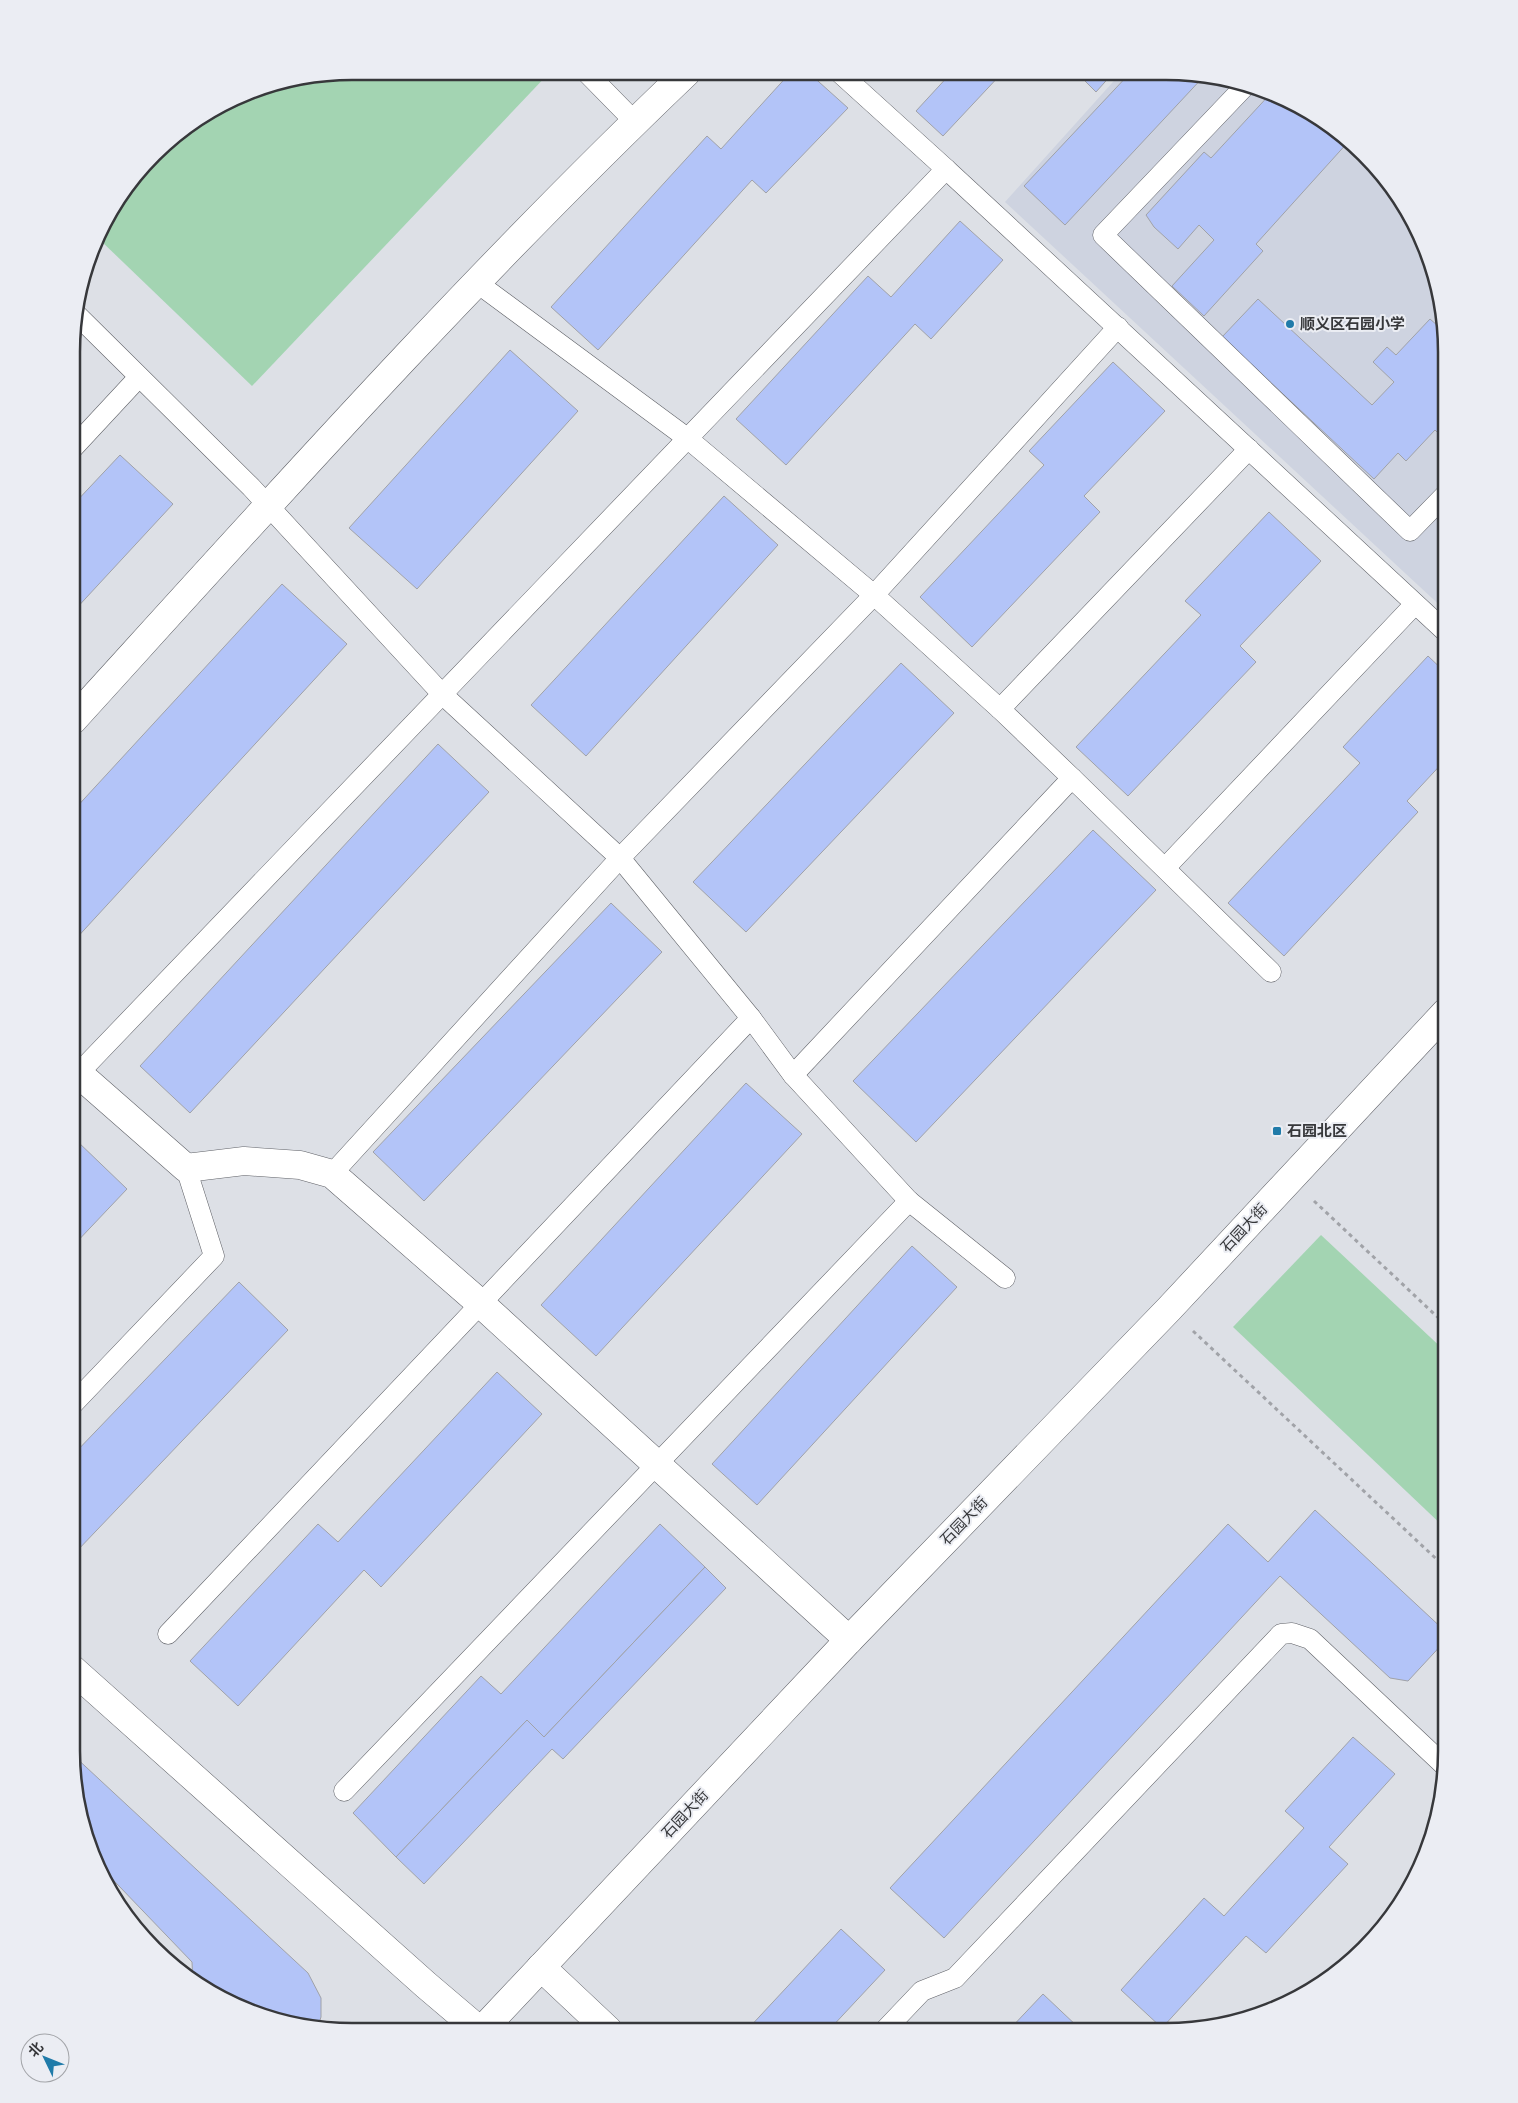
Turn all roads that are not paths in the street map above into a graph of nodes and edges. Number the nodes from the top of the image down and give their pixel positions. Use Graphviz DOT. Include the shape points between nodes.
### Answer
graph roads {
  1 [pos="594,80"];
  2 [pos="679,80"];
  3 [pos="848,80"];
  4 [pos="1241,90"];
  5 [pos="636,122"];
  6 [pos="946,168"];
  7 [pos="476,282"];
  8 [pos="82,320"];
  9 [pos="1118,328"];
  10 [pos="139,377"];
  11 [pos="687,438"];
  12 [pos="80,441"];
  13 [pos="1249,449"];
  14 [pos="1438,502"];
  15 [pos="268,506"];
  16 [pos="874,595"];
  17 [pos="1416,604"];
  18 [pos="1438,625"];
  19 [pos="442,694"];
  20 [pos="1000,709"];
  21 [pos="80,712"];
  22 [pos="1072,778"];
  23 [pos="620,858"];
  24 [pos="1165,868"];
  25 [pos="1271,972"];
  26 [pos="751,1018"];
  27 [pos="1438,1021"];
  28 [pos="80,1068"];
  29 [pos="793,1075"];
  30 [pos="80,1079"];
  31 [pos="186,1168"];
  32 [pos="332,1174"];
  33 [pos="910,1200"];
  34 [pos="1005,1278"];
  35 [pos="481,1304"];
  36 [pos="80,1397"];
  37 [pos="657,1466"];
  38 [pos="168,1634"];
  39 [pos="849,1640"];
  40 [pos="80,1676"];
  41 [pos="1438,1759"];
  42 [pos="344,1791"];
  43 [pos="541,1967"];
  44 [pos="472,2023"];
  45 [pos="487,2023"];
  46 [pos="601,2023"];
  47 [pos="892,2023"];
  1 -- 5 [label="lane"];
  2 -- 5 [label="street"];
  3 -- 6 [label="lane"];
  4 -- 14 [label="lane" via="1103,235 1410,531"];
  5 -- 7 [label="street"];
  6 -- 9 [label="lane"];
  6 -- 11 [label="lane"];
  7 -- 11 [label="lane"];
  7 -- 15 [label="street"];
  8 -- 10 [label="lane"];
  9 -- 13 [label="lane"];
  9 -- 16 [label="lane"];
  10 -- 12 [label="lane"];
  10 -- 15 [label="lane"];
  11 -- 16 [label="lane"];
  11 -- 19 [label="lane"];
  13 -- 17 [label="lane"];
  13 -- 20 [label="lane"];
  15 -- 19 [label="lane"];
  15 -- 21 [label="street"];
  16 -- 20 [label="lane"];
  16 -- 23 [label="lane"];
  17 -- 18 [label="lane"];
  17 -- 24 [label="lane"];
  19 -- 23 [label="lane"];
  19 -- 28 [label="lane"];
  20 -- 22 [label="lane"];
  22 -- 24 [label="lane"];
  22 -- 29 [label="lane"];
  23 -- 26 [label="lane"];
  23 -- 32 [label="lane"];
  24 -- 25 [label="lane"];
  26 -- 29 [label="lane"];
  26 -- 35 [label="lane"];
  27 -- 39 [label="street, 石园大街" via="1169,1309"];
  29 -- 33 [label="lane"];
  30 -- 31 [label="street"];
  31 -- 32 [label="street" via="244,1161 300,1165"];
  31 -- 36 [label="lane" via="214,1256"];
  32 -- 35 [label="street"];
  33 -- 34 [label="lane"];
  33 -- 37 [label="lane"];
  35 -- 37 [label="street"];
  35 -- 38 [label="lane"];
  37 -- 39 [label="street"];
  37 -- 42 [label="lane"];
  39 -- 43 [label="street, 石园大街"];
  40 -- 44 [label="street"];
  41 -- 47 [label="lane" via="1310,1640 1292,1633 1281,1634 955,1978 922,1991"];
  43 -- 45 [label="street, 石园大街"];
  43 -- 46 [label="street"];
}
